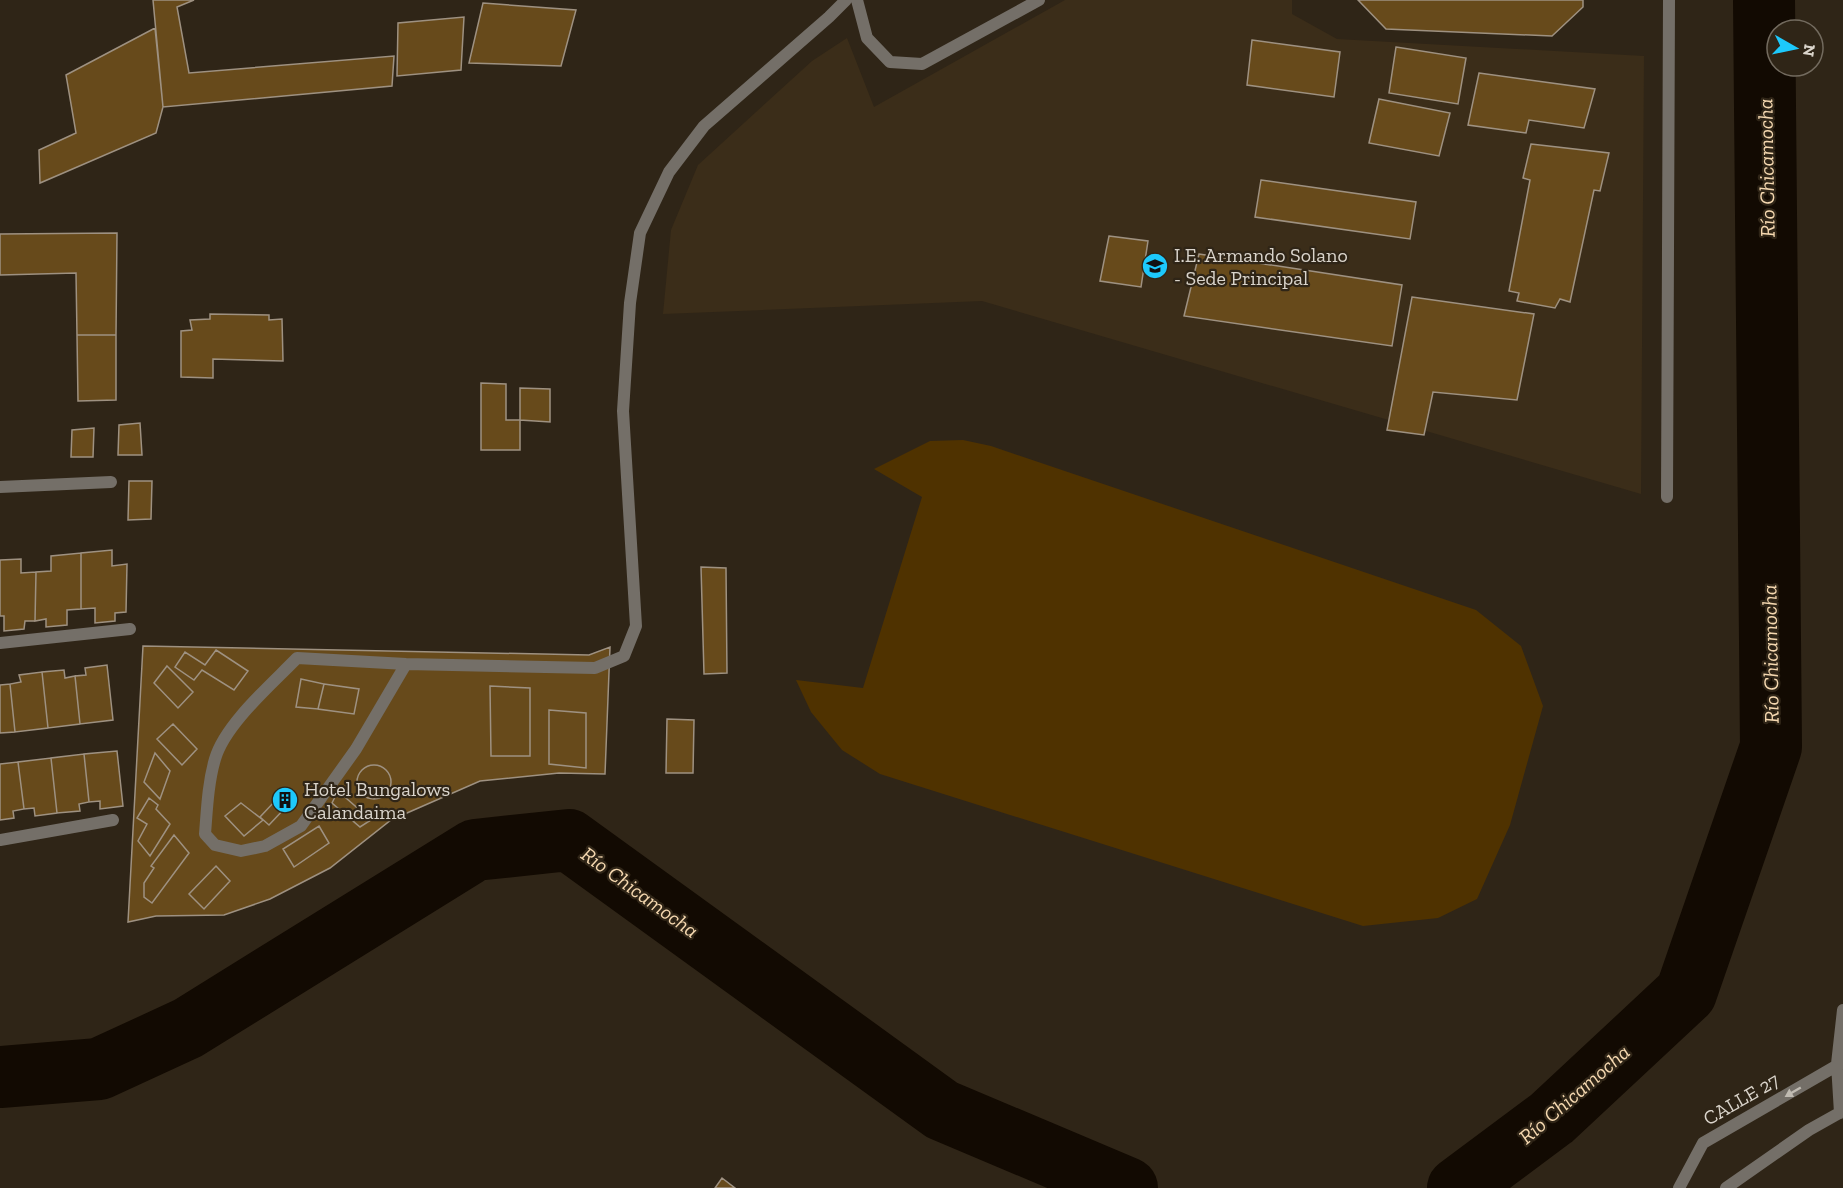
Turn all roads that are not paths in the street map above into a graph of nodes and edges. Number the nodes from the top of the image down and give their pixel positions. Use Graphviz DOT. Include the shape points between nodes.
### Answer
graph roads {
  1 [pos="846,0"];
  2 [pos="857,0"];
  3 [pos="1039,0"];
  4 [pos="1669,0"];
  5 [pos="111,482"];
  6 [pos="0,487"];
  7 [pos="1667,497"];
  8 [pos="130,629"];
  9 [pos="0,643"];
  10 [pos="406,664"];
  11 [pos="113,820"];
  12 [pos="0,840"];
  13 [pos="1843,1010"];
  14 [pos="1840,1063"];
  15 [pos="1841,1112"];
  16 [pos="1679,1188"];
  17 [pos="1726,1188"];
  1 -- 10 [label="street" via="704,126 669,172 640,233 630,303 623,411 636,627 624,656 595,668"];
  2 -- 3 [label="street" via="867,38 890,62 922,64"];
  4 -- 7 [label="street"];
  5 -- 6 [label="street"];
  8 -- 9 [label="street"];
  10 -- 10 [label="street" via="297,658 236,721 215,758 205,834 215,845 241,851 265,846 301,826 356,748"];
  11 -- 12 [label="street"];
  13 -- 14 [label="street"];
  14 -- 15 [label="street"];
  14 -- 16 [label="street, CALLE 27, one-way" via="1703,1143"];
  15 -- 17 [label="street"];
}
